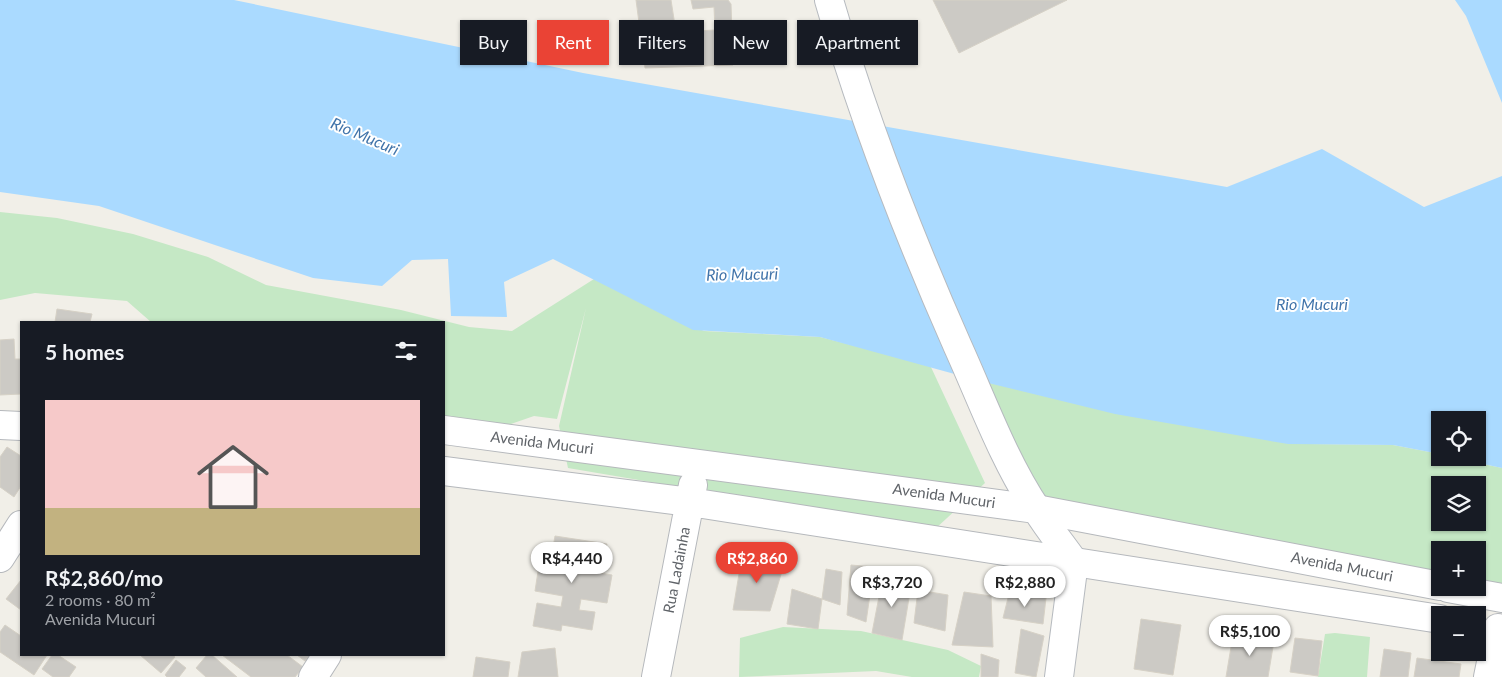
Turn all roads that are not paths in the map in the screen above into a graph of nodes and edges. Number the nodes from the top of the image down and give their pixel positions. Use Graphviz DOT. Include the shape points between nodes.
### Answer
graph roads {
  1 [pos="829,0"];
  2 [pos="0,425"];
  3 [pos="20,426"];
  4 [pos="445,430"];
  5 [pos="696,463"];
  6 [pos="445,471"];
  7 [pos="690,502"];
  8 [pos="1036,509"];
  9 [pos="20,527"];
  10 [pos="0,558"];
  11 [pos="1074,562"];
  12 [pos="1431,584"];
  13 [pos="1486,595"];
  14 [pos="1502,598"];
  15 [pos="1431,618"];
  16 [pos="1492,628"];
  17 [pos="326,656"];
  18 [pos="313,677"];
  19 [pos="656,677"];
  20 [pos="1059,677"];
  21 [pos="1488,677"];
  1 -- 8 [label="street" via="886,170 938,301 1004,449"];
  2 -- 3 [label="street"];
  4 -- 5 [label="street, Avenida Mucuri"];
  5 -- 7 [label="street, Rua Ladainha"];
  5 -- 8 [label="street, Avenida Mucuri"];
  6 -- 7 [label="street"];
  7 -- 11 [label="street"];
  7 -- 19 [label="street, Rua Ladainha"];
  8 -- 11 [label="street"];
  8 -- 12 [label="street, Avenida Mucuri"];
  9 -- 10 [label="street"];
  11 -- 15 [label="street"];
  11 -- 20 [label="street"];
  13 -- 14 [label="street"];
  16 -- 21 [label="street"];
  17 -- 18 [label="street"];
}
